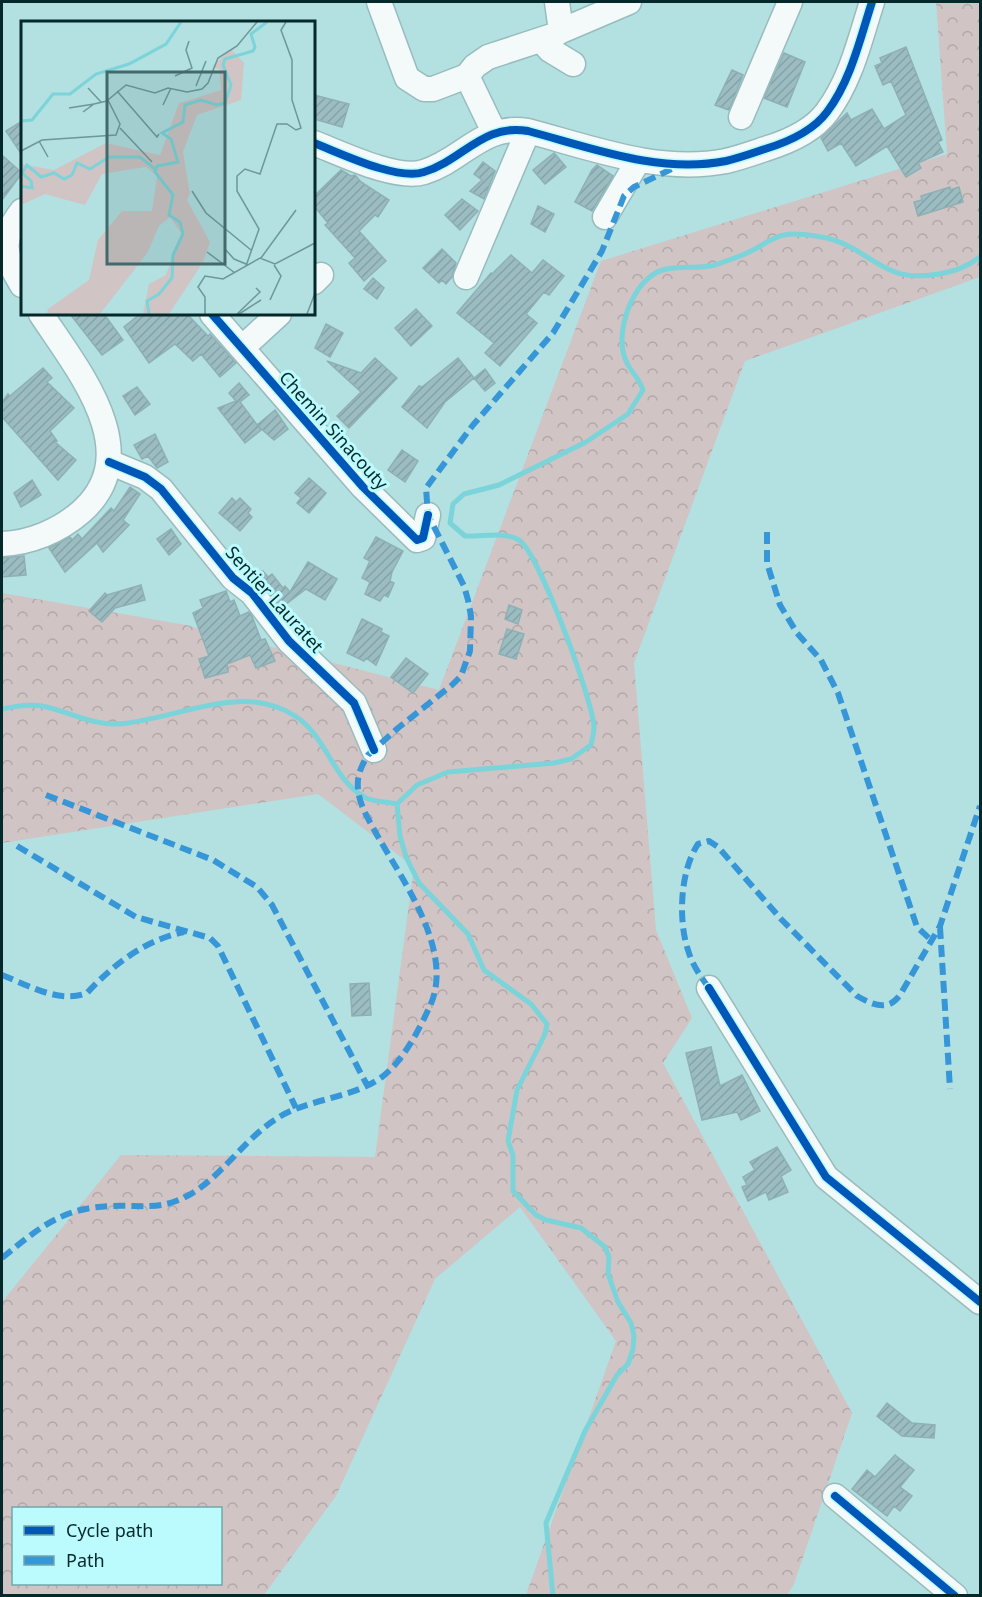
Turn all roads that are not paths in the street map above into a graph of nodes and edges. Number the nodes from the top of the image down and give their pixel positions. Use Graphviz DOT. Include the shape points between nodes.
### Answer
graph roads {
  1 [pos="379,2"];
  2 [pos="557,2"];
  3 [pos="629,2"];
  4 [pos="789,2"];
  5 [pos="872,2"];
  6 [pos="551,36"];
  7 [pos="573,64"];
  8 [pos="467,76"];
  9 [pos="741,117"];
  10 [pos="528,130"];
  11 [pos="494,132"];
  12 [pos="315,143"];
  13 [pos="638,161"];
  14 [pos="21,212"];
  15 [pos="605,217"];
  16 [pos="2,242"];
  17 [pos="466,277"];
  18 [pos="21,283"];
  19 [pos="42,315"];
  20 [pos="213,315"];
  21 [pos="278,315"];
  22 [pos="242,348"];
  23 [pos="109,462"];
  24 [pos="428,515"];
  25 [pos="2,544"];
  26 [pos="374,750"];
  27 [pos="708,987"];
  28 [pos="981,1302"];
  29 [pos="834,1496"];
  30 [pos="955,1596"];
  1 -- 8 [label="street" via="415,95"];
  2 -- 6 [label="street"];
  3 -- 6 [label="street"];
  4 -- 9 [label="street"];
  5 -- 13 [label="street" via="848,75 826,113 812,127 785,143 725,161"];
  6 -- 7 [label="street" via="550,50"];
  6 -- 8 [label="street" via="488,57"];
  8 -- 11 [label="street"];
  10 -- 11 [label="street"];
  10 -- 13 [label="street"];
  10 -- 17 [label="street"];
  11 -- 12 [label="street" via="424,172 414,173 402,173"];
  13 -- 15 [label="street"];
  14 -- 16 [label="street" via="4,231"];
  16 -- 18 [label="street" via="4,254"];
  19 -- 23 [label="street" via="90,389 107,436"];
  20 -- 22 [label="street, Chemin Sinacouty"];
  21 -- 22 [label="street"];
  22 -- 24 [label="street, Chemin Sinacouty" via="363,487 417,540 423,538"];
  23 -- 25 [label="street" via="96,499 70,522 24,543"];
  23 -- 26 [label="street, Sentier Lauratet" via="145,477 161,489 289,641 354,703"];
  27 -- 28 [label="street" via="826,1177"];
  29 -- 30 [label="street"];
}
